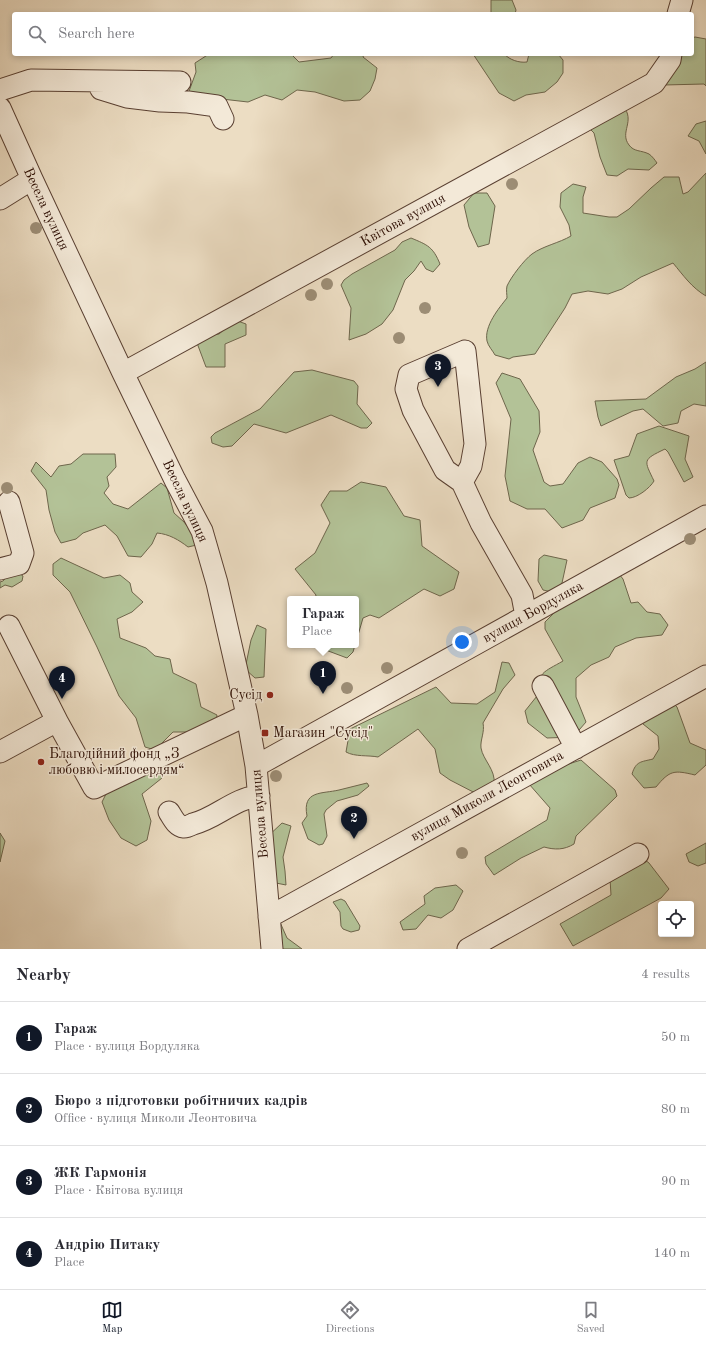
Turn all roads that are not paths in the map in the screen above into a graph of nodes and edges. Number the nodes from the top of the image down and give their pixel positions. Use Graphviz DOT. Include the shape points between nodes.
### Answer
graph roads {
  1 [pos="682,0"];
  2 [pos="679,12"];
  3 [pos="671,56"];
  4 [pos="96,81"];
  5 [pos="180,82"];
  6 [pos="0,90"];
  7 [pos="0,108"];
  8 [pos="223,119"];
  9 [pos="32,179"];
  10 [pos="0,199"];
  11 [pos="123,374"];
  12 [pos="462,482"];
  13 [pos="9,502"];
  14 [pos="706,516"];
  15 [pos="0,569"];
  16 [pos="526,616"];
  17 [pos="9,626"];
  18 [pos="706,676"];
  19 [pos="543,686"];
  20 [pos="247,715"];
  21 [pos="57,721"];
  22 [pos="576,748"];
  23 [pos="0,752"];
  24 [pos="256,766"];
  25 [pos="259,796"];
  26 [pos="169,812"];
  27 [pos="638,854"];
  28 [pos="269,916"];
  29 [pos="272,949"];
  30 [pos="468,949"];
  1 -- 2 [label="street"];
  3 -- 11 [label="street, Квітова вулиця" via="654,82"];
  4 -- 5 [label="street"];
  4 -- 6 [label="street" via="31,80"];
  4 -- 8 [label="street" via="101,89 127,97 217,106"];
  7 -- 9 [label="street, Весела вулиця"];
  9 -- 10 [label="street"];
  9 -- 11 [label="street, Весела вулиця"];
  11 -- 20 [label="street, Весела вулиця" via="202,531 217,582"];
  12 -- 12 [label="street" via="471,466 475,444 465,351 409,375 406,389 413,410 445,470"];
  12 -- 16 [label="street" via="481,523 522,595"];
  13 -- 15 [label="street" via="22,553 20,564"];
  14 -- 16 [label="street, вулиця Бордуляка"];
  16 -- 24 [label="street, вулиця Бордуляка"];
  17 -- 21 [label="street"];
  18 -- 22 [label="street, вулиця Миколи Леонтовича"];
  19 -- 22 [label="street"];
  20 -- 21 [label="street" via="94,788"];
  20 -- 24 [label="street, Весела вулиця"];
  21 -- 23 [label="street"];
  22 -- 28 [label="street, вулиця Миколи Леонтовича"];
  24 -- 25 [label="street, Весела вулиця"];
  25 -- 26 [label="street" via="242,799 213,817 184,827 176,823"];
  25 -- 28 [label="street, Весела вулиця"];
  27 -- 30 [label="street"];
  28 -- 29 [label="street, Весела вулиця"];
}
